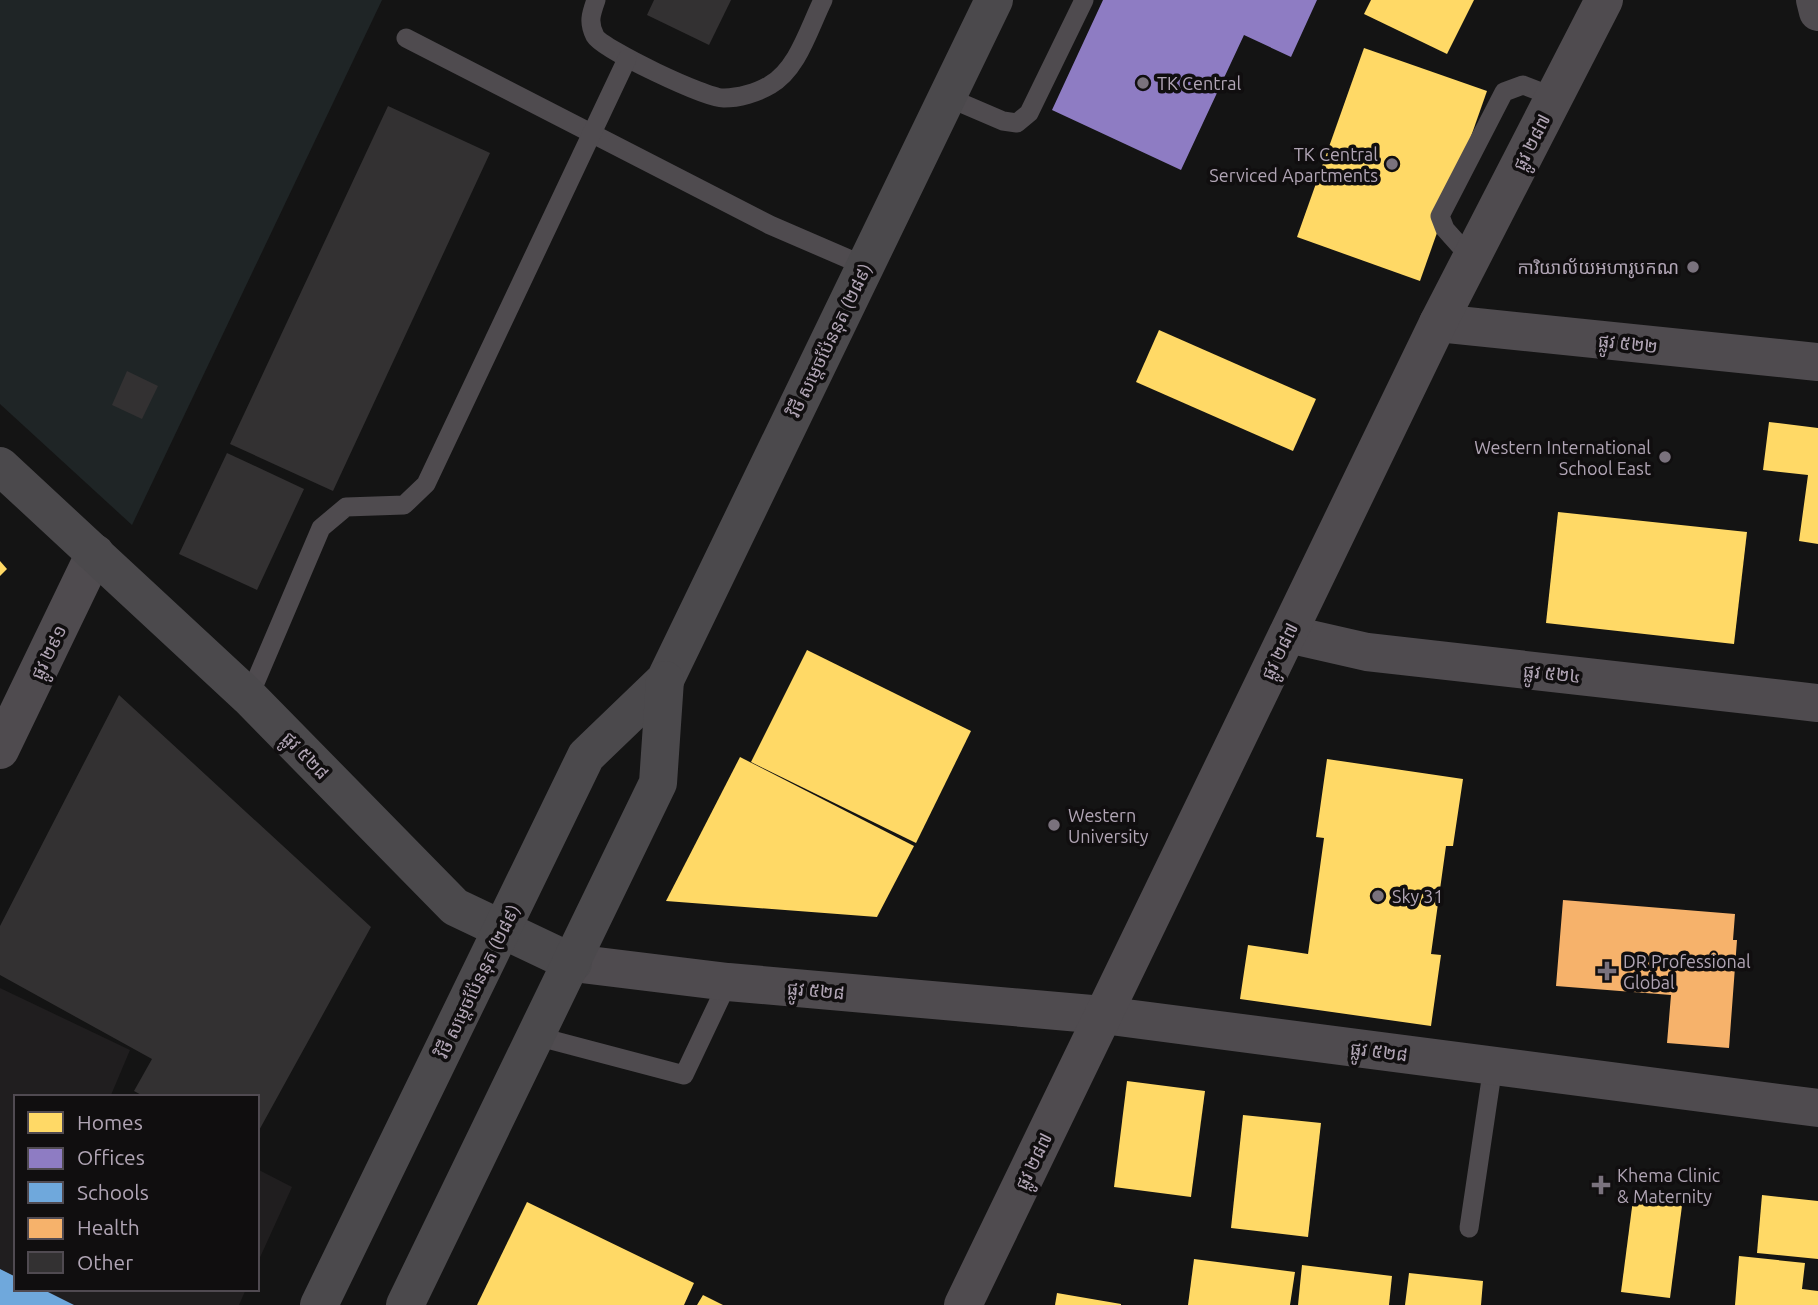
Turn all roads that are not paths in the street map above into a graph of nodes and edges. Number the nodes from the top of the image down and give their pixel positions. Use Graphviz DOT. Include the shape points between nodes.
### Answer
graph roads {
  1 [pos="596,0"];
  2 [pos="823,0"];
  3 [pos="994,0"];
  4 [pos="1084,0"];
  5 [pos="1604,0"];
  6 [pos="1815,0"];
  7 [pos="1818,12"];
  8 [pos="406,38"];
  9 [pos="627,60"];
  10 [pos="947,97"];
  11 [pos="593,136"];
  12 [pos="865,265"];
  13 [pos="1438,323"];
  14 [pos="1818,362"];
  15 [pos="0,466"];
  16 [pos="95,553"];
  17 [pos="1288,634"];
  18 [pos="665,680"];
  19 [pos="249,697"];
  20 [pos="1818,703"];
  21 [pos="0,750"];
  22 [pos="502,930"];
  23 [pos="573,963"];
  24 [pos="728,982"];
  25 [pos="1103,1015"];
  26 [pos="536,1036"];
  27 [pos="1493,1066"];
  28 [pos="1818,1108"];
  29 [pos="1469,1228"];
  30 [pos="319,1305"];
  31 [pos="405,1305"];
  32 [pos="963,1305"];
  1 -- 9 [label="lane" via="589,20 596,39"];
  2 -- 9 [label="lane" via="789,70 750,94 722,99"];
  3 -- 10 [label="main road, វិថី សម្តេចប៉ែននុត (២៨៩)"];
  4 -- 10 [label="lane" via="1029,113 1017,123"];
  5 -- 13 [label="street, ផ្លូវ ២៨៧"];
  6 -- 7 [label="street"];
  8 -- 11 [label="lane"];
  9 -- 11 [label="lane"];
  10 -- 12 [label="main road, វិថី សម្តេចប៉ែននុត (២៨៩)"];
  11 -- 12 [label="lane" via="770,225"];
  11 -- 19 [label="lane" via="426,484 404,505 346,507 321,528"];
  12 -- 18 [label="main road, វិថី សម្តេចប៉ែននុត (២៨៩)"];
  13 -- 14 [label="street, ផ្លូវ ៥២២"];
  13 -- 17 [label="street, ផ្លូវ ២៨៧"];
  15 -- 16 [label="main road, ផ្លូវ ៥២៨"];
  16 -- 19 [label="main road, ផ្លូវ ៥២៨"];
  16 -- 21 [label="street, ផ្លូវ ២៩១"];
  17 -- 20 [label="street, ផ្លូវ ៥២៤" via="1367,652"];
  17 -- 25 [label="street, ផ្លូវ ២៨៧"];
  18 -- 22 [label="main road, វិថី សម្តេចប៉ែននុត (២៨៩)" via="586,755"];
  18 -- 23 [label="main road, វិថី សម្តេចប៉ែននុត (២៨៩)" via="657,783"];
  19 -- 22 [label="main road, ផ្លូវ ៥២៨" via="455,907"];
  22 -- 23 [label="main road, ផ្លូវ ៥២៨"];
  22 -- 30 [label="main road, វិថី សម្តេចប៉ែននុត (២៨៩)"];
  23 -- 24 [label="street, ផ្លូវ ៥២៨"];
  23 -- 26 [label="main road, វិថី សម្តេចប៉ែននុត (២៨៩)"];
  24 -- 25 [label="street, ផ្លូវ ៥២៨"];
  24 -- 26 [label="lane" via="684,1075"];
  25 -- 27 [label="street, ផ្លូវ ៥២៨"];
  25 -- 32 [label="street, ផ្លូវ ២៨៧"];
  26 -- 31 [label="main road, វិថី សម្តេចប៉ែននុត (២៨៩)"];
  27 -- 28 [label="street, ផ្លូវ ៥២៨"];
  27 -- 29 [label="lane"];
}
